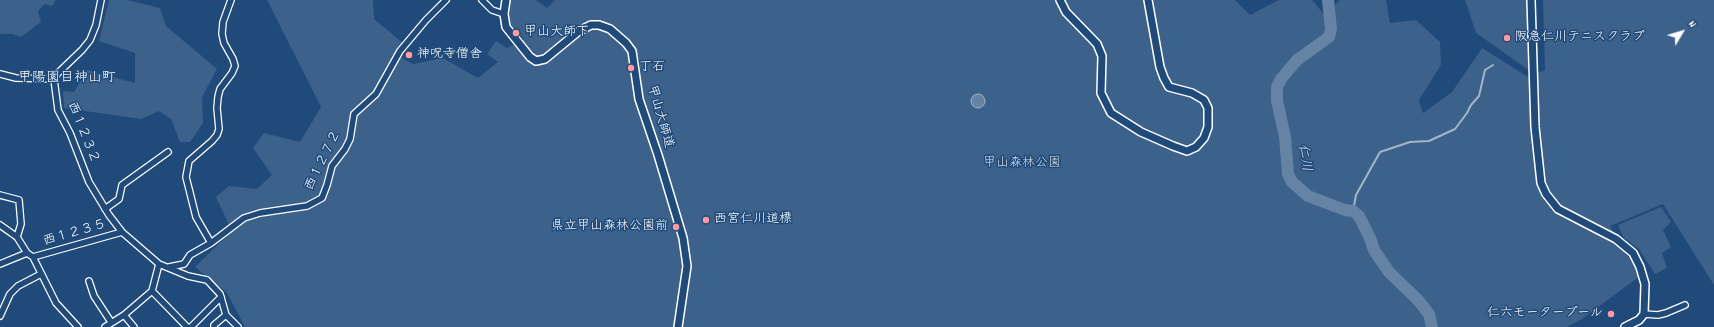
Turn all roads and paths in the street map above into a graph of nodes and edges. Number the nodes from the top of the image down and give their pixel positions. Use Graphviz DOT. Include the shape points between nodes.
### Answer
graph roads {
  1 [pos="101,0"];
  2 [pos="231,0"];
  3 [pos="446,0"];
  4 [pos="482,0"];
  5 [pos="506,0"];
  6 [pos="1060,0"];
  7 [pos="1148,0"];
  8 [pos="1531,0"];
  9 [pos="504,14"];
  10 [pos="0,74"];
  11 [pos="54,79"];
  12 [pos="168,152"];
  13 [pos="0,195"];
  14 [pos="105,209"];
  15 [pos="0,225"];
  16 [pos="122,232"];
  17 [pos="17,237"];
  18 [pos="211,243"];
  19 [pos="27,253"];
  20 [pos="33,257"];
  21 [pos="0,264"];
  22 [pos="159,264"];
  23 [pos="169,267"];
  24 [pos="41,274"];
  25 [pos="89,281"];
  26 [pos="152,291"];
  27 [pos="221,297"];
  28 [pos="1685,305"];
  29 [pos="1644,314"];
  30 [pos="124,315"];
  31 [pos="226,315"];
  32 [pos="0,316"];
  33 [pos="112,322"];
  34 [pos="78,327"];
  35 [pos="105,327"];
  36 [pos="134,327"];
  37 [pos="187,327"];
  38 [pos="191,327"];
  39 [pos="214,327"];
  40 [pos="238,327"];
  41 [pos="678,327"];
  42 [pos="1625,327"];
  1 -- 11 [label="street" via="90,40"];
  2 -- 18 [label="street" via="223,22 222,34 235,66 220,89 217,108 219,129 217,136 189,160 186,172 196,217"];
  3 -- 18 [label="street, 西１２７２" via="400,51 376,94 354,114 350,139 332,166 322,198 307,206 244,218"];
  4 -- 9 [label="street" via="492,10"];
  5 -- 9 [label="street, 甲山大師道"];
  6 -- 7 [label="street" via="1066,12 1097,44 1102,56 1101,93 1112,113 1141,132 1188,151 1204,138 1208,128 1208,108 1204,100 1192,93 1170,87 1164,78"];
  8 -- 29 [label="street" via="1535,127 1542,183 1546,194 1558,209 1616,239 1633,253 1645,284"];
  9 -- 41 [label="street, 甲山大師道" via="506,27 536,61 545,59 579,31 591,25 610,29 632,51 639,99 683,238 687,266"];
  10 -- 11 [label="street" via="16,78"];
  11 -- 14 [label="street, 西１２３２" via="58,110 89,182"];
  12 -- 14 [label="street" via="122,185 119,199"];
  13 -- 17 [label="street" via="19,200 21,224"];
  14 -- 16 [label="street, 西１２３２"];
  15 -- 17 [label="street, 西１２３５"];
  16 -- 20 [label="street, 西１２３５"];
  16 -- 22 [label="street, 西１２３２"];
  17 -- 19 [label="street, 西１２３５"];
  18 -- 23 [label="street, 西１２７２" via="196,250 184,264"];
  19 -- 20 [label="street, 西１２３５"];
  19 -- 21 [label="street"];
  20 -- 24 [label="street"];
  22 -- 23 [label="street"];
  22 -- 26 [label="street"];
  23 -- 27 [label="street" via="188,276 207,280"];
  24 -- 32 [label="street" via="18,286 10,294"];
  24 -- 34 [label="street" via="56,303"];
  25 -- 33 [label="street" via="94,296"];
  26 -- 30 [label="street"];
  26 -- 37 [label="street"];
  27 -- 31 [label="street"];
  27 -- 38 [label="street"];
  28 -- 29 [label="street" via="1658,315"];
  29 -- 42 [label="street" via="1639,320"];
  30 -- 33 [label="street"];
  30 -- 36 [label="street"];
  31 -- 39 [label="street"];
  31 -- 40 [label="street"];
  33 -- 35 [label="street"];
}
